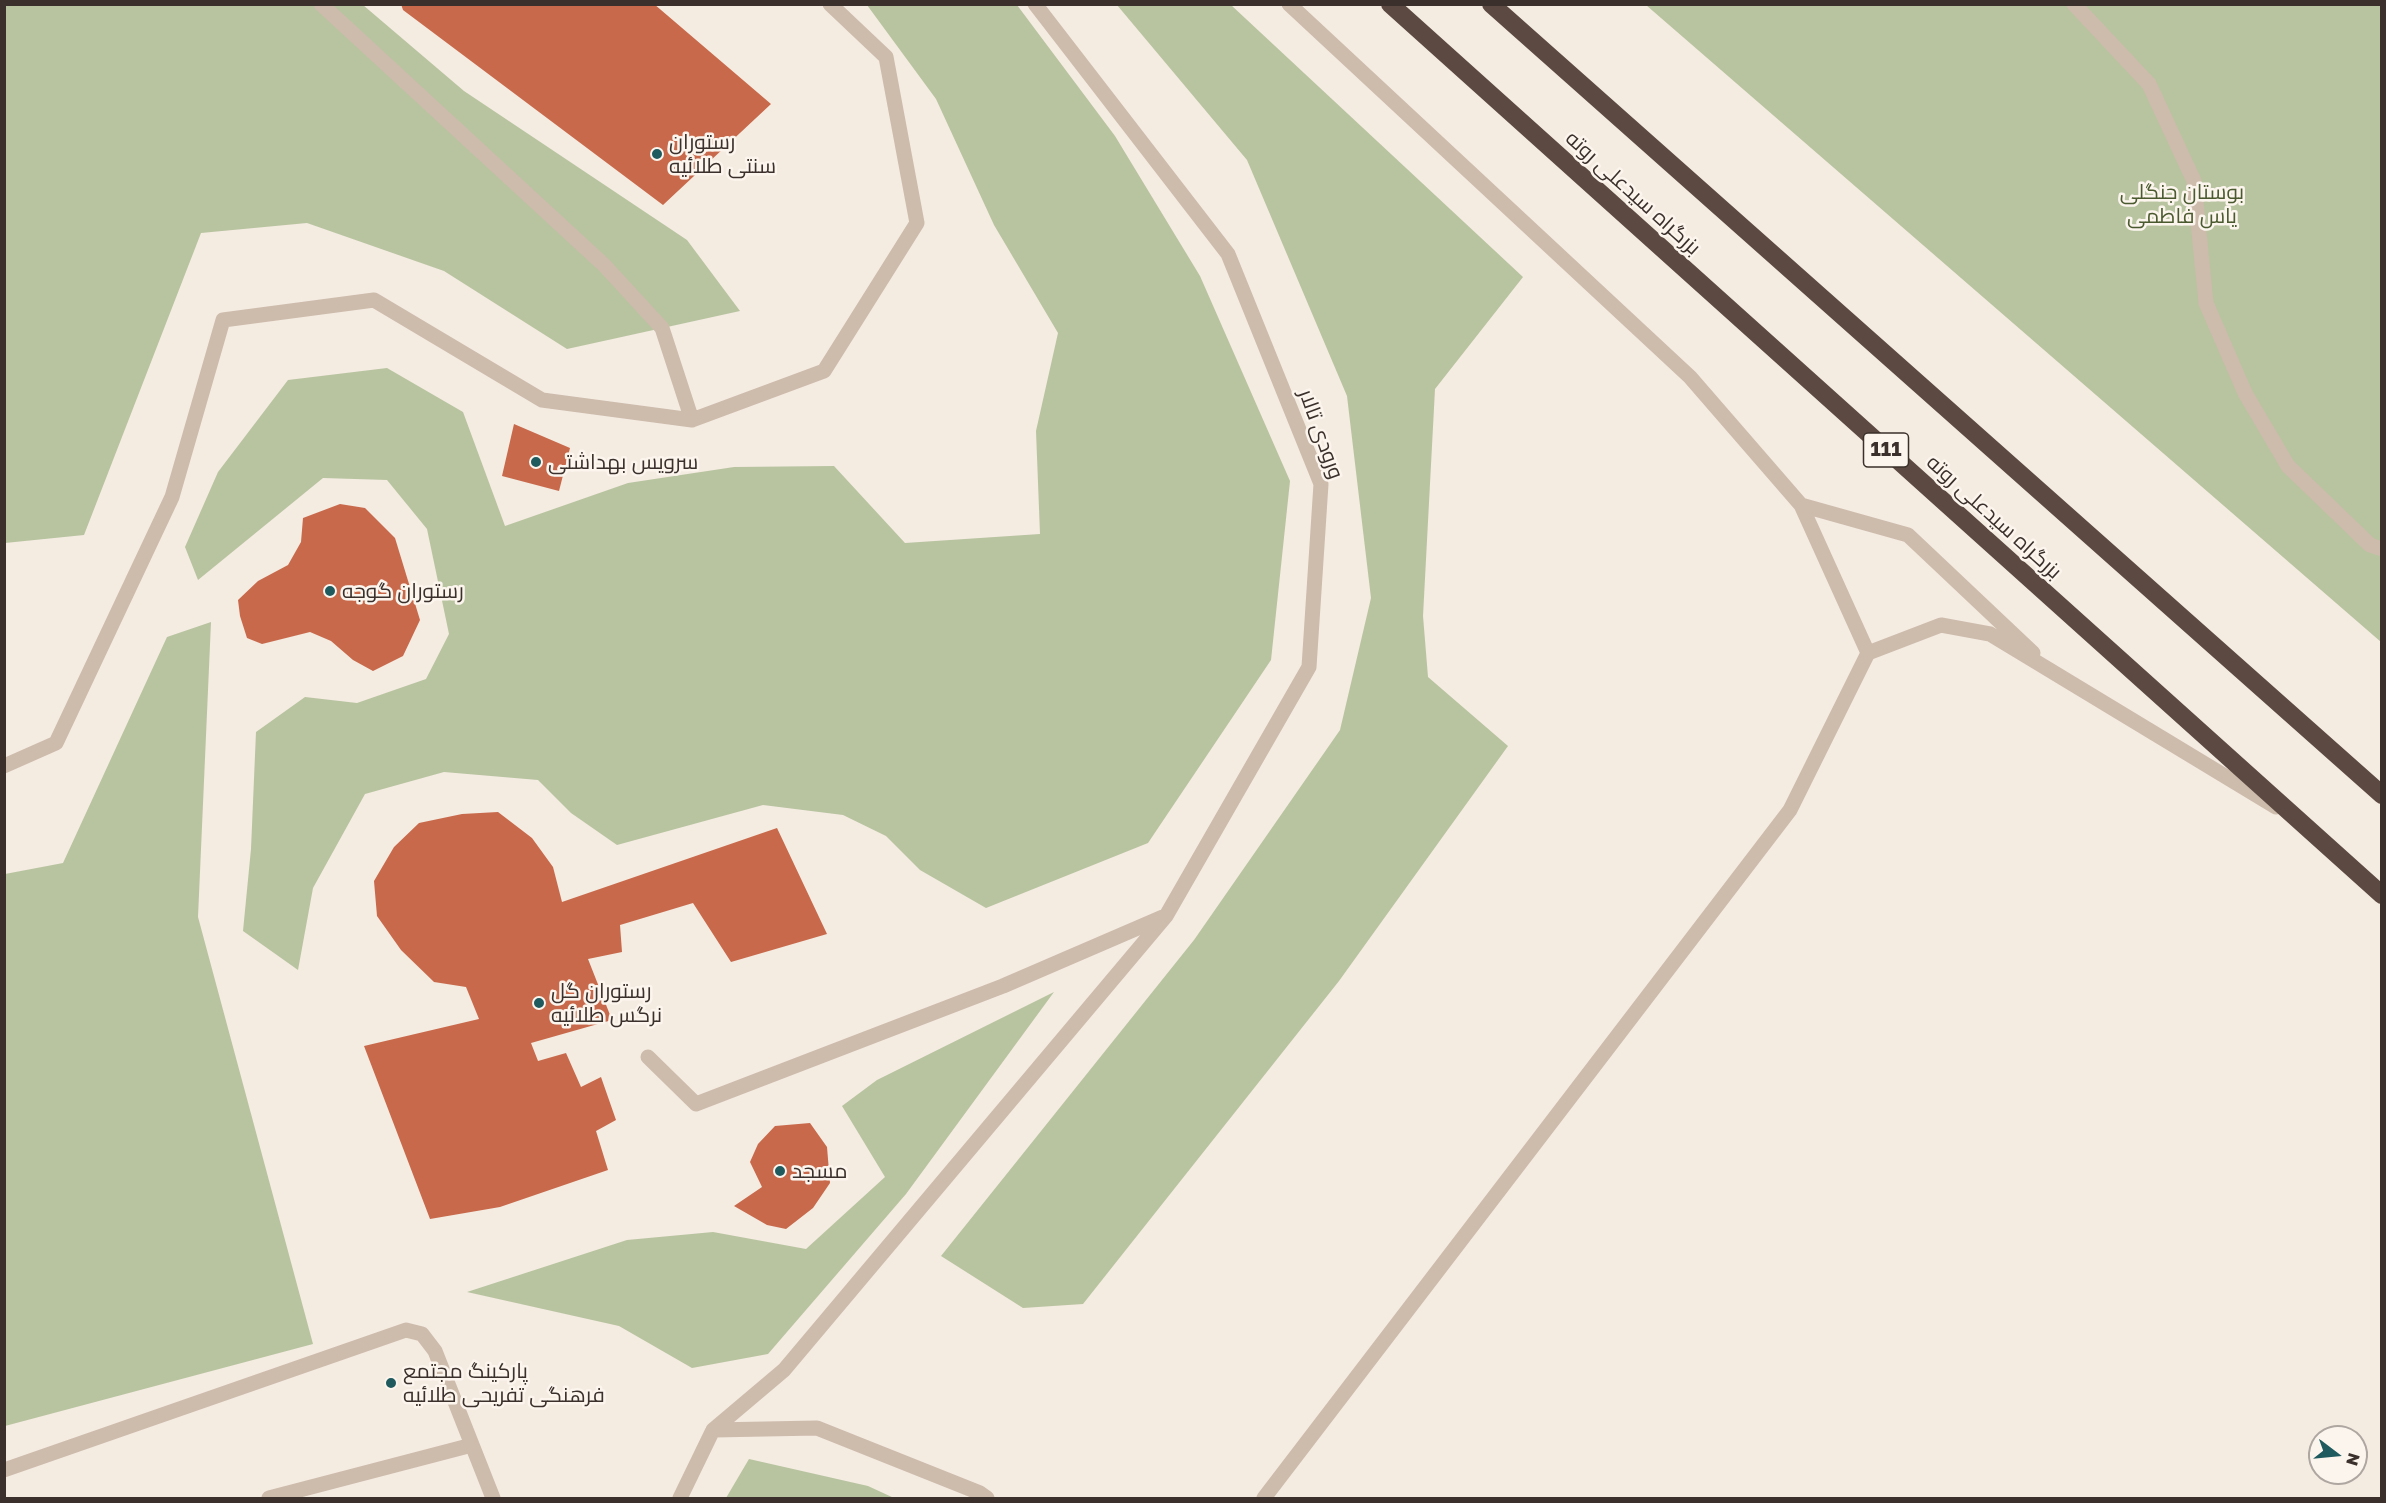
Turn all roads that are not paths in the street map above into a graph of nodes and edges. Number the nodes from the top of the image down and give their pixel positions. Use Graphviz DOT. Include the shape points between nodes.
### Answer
graph roads {
  1 [pos="321,4"];
  2 [pos="830,4"];
  3 [pos="1035,4"];
  4 [pos="1288,4"];
  5 [pos="1390,4"];
  6 [pos="1491,4"];
  7 [pos="2074,4"];
  8 [pos="692,420"];
  9 [pos="1801,506"];
  10 [pos="2382,549"];
  11 [pos="1868,653"];
  12 [pos="2053,672"];
  13 [pos="4,766"];
  14 [pos="2382,795"];
  15 [pos="2298,820"];
  16 [pos="2382,895"];
  17 [pos="1166,916"];
  18 [pos="648,1057"];
  19 [pos="713,1430"];
  20 [pos="472,1445"];
  21 [pos="4,1470"];
  22 [pos="269,1498"];
  23 [pos="492,1498"];
  24 [pos="680,1498"];
  25 [pos="987,1498"];
  26 [pos="1264,1498"];
  1 -- 8 [label="lane" via="604,265 663,328"];
  2 -- 8 [label="lane" via="886,57 916,223 824,371"];
  3 -- 17 [label="lane, ورودی تالار" via="1228,254 1321,484 1309,667"];
  4 -- 9 [label="lane" via="1690,376"];
  5 -- 15 [label="highway, بزرگراه سیدعلی روته / 111"];
  6 -- 14 [label="highway"];
  7 -- 10 [label="lane" via="2150,84 2194,181 2206,303 2245,393 2288,466 2370,545"];
  8 -- 13 [label="lane" via="542,400 374,300 223,320 172,497 56,743"];
  9 -- 11 [label="lane"];
  9 -- 12 [label="lane" via="1908,535"];
  11 -- 12 [label="lane" via="1941,625 1990,634"];
  11 -- 26 [label="lane" via="1790,810"];
  12 -- 15 [label="lane"];
  15 -- 16 [label="highway, بزرگراه سیدعلی روته / 111"];
  17 -- 18 [label="lane" via="1003,986 696,1104"];
  17 -- 19 [label="lane, ورودی تالار" via="784,1370"];
  19 -- 24 [label="lane"];
  19 -- 25 [label="lane" via="817,1428"];
  20 -- 21 [label="lane" via="435,1351 422,1334 406,1330"];
  20 -- 22 [label="lane"];
  20 -- 23 [label="lane"];
}
